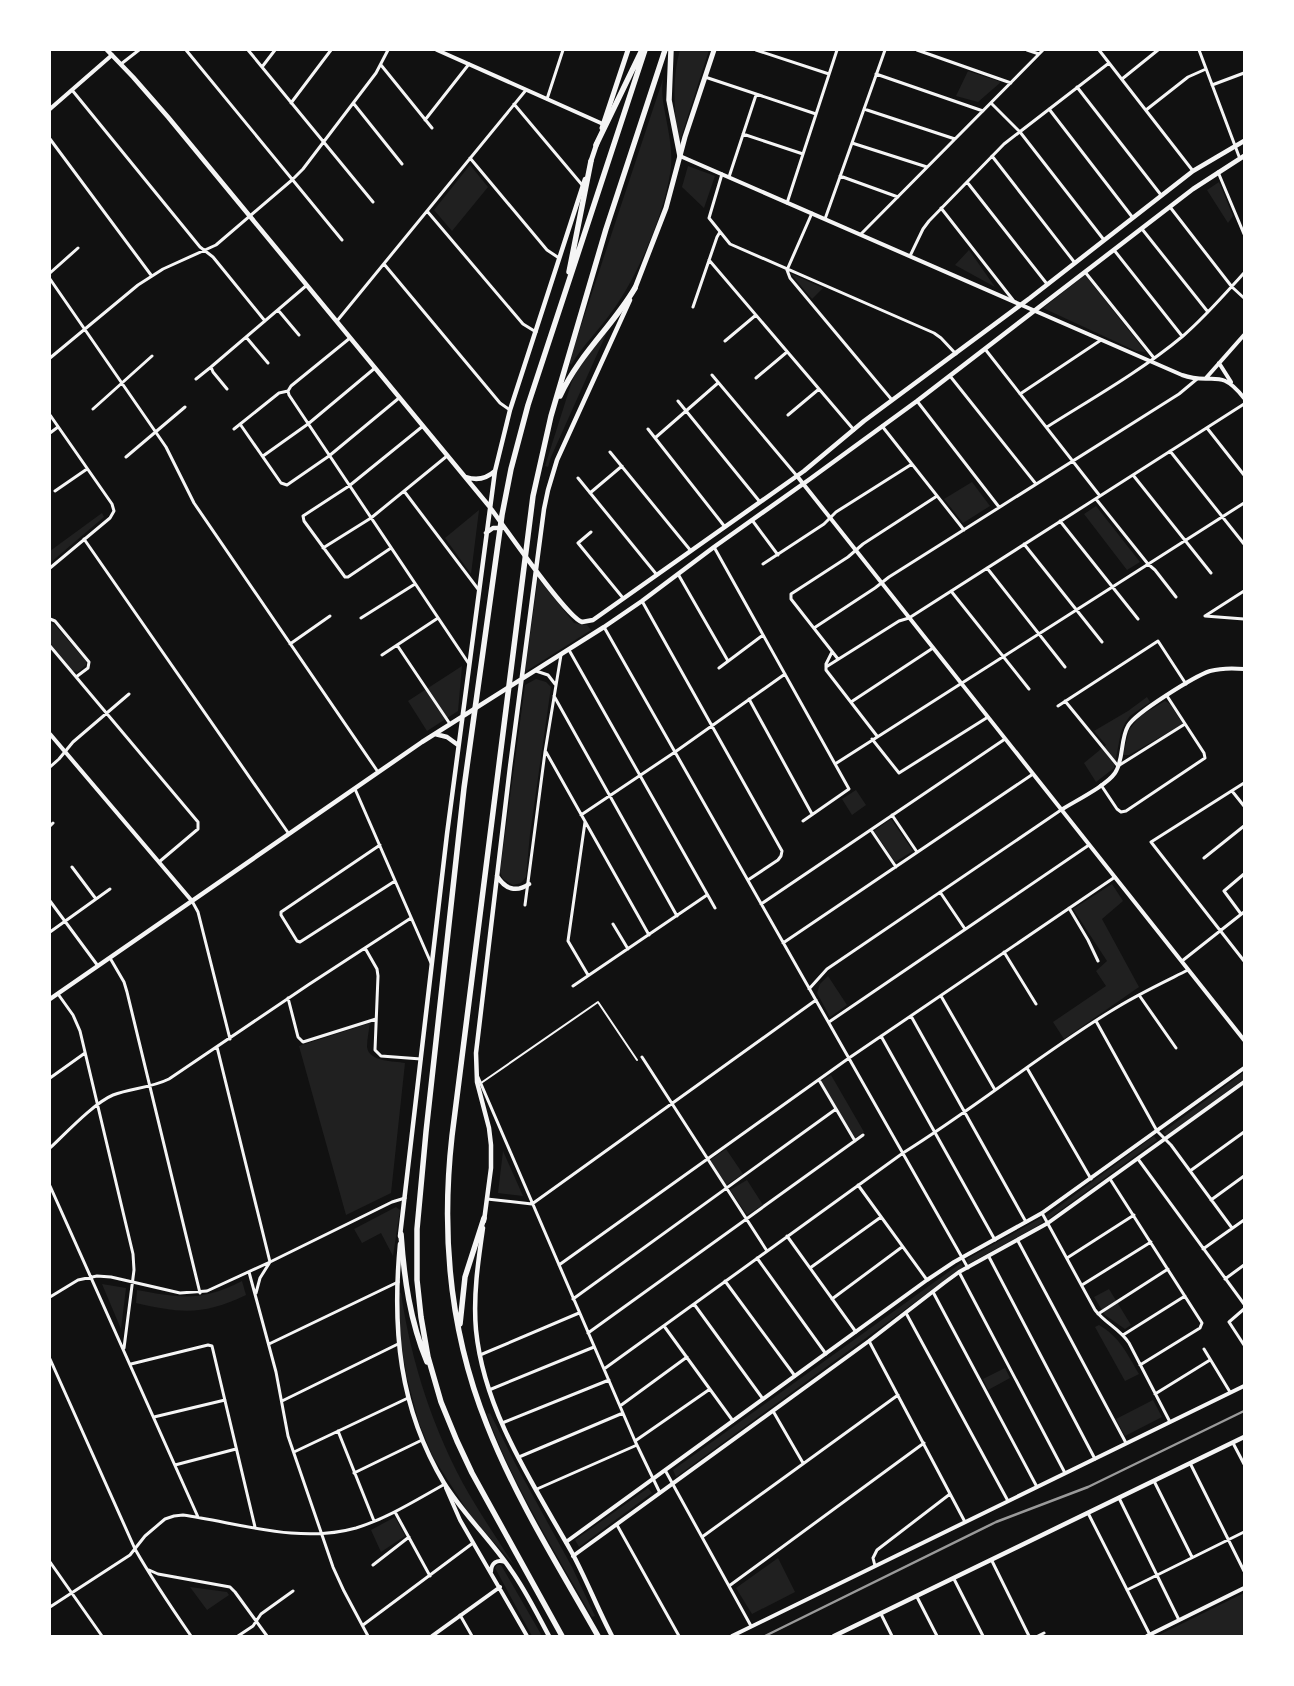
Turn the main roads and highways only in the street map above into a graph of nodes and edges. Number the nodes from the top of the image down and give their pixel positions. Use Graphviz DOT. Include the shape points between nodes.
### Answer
graph roads {
  1 [pos="107,50"];
  2 [pos="628,50"];
  3 [pos="644,50"];
  4 [pos="665,50"];
  5 [pos="670,50"];
  6 [pos="714,50"];
  7 [pos="1244,141"];
  8 [pos="596,145"];
  9 [pos="680,156"];
  10 [pos="1242,158"];
  11 [pos="591,161"];
  12 [pos="636,288"];
  13 [pos="564,298"];
  14 [pos="551,416"];
  15 [pos="495,471"];
  16 [pos="464,476"];
  17 [pos="489,506"];
  18 [pos="506,529"];
  19 [pos="486,533"];
  20 [pos="536,570"];
  21 [pos="522,680"];
  22 [pos="467,696"];
  23 [pos="483,704"];
  24 [pos="463,716"];
  25 [pos="435,734"];
  26 [pos="458,746"];
  27 [pos="497,875"];
  28 [pos="529,884"];
  29 [pos="50,999"];
  30 [pos="484,1218"];
  31 [pos="401,1234"];
  32 [pos="460,1336"];
  33 [pos="434,1378"];
  34 [pos="1244,1437"];
  35 [pos="844,1634"];
  36 [pos="549,1636"];
  37 [pos="562,1636"];
  38 [pos="598,1636"];
  39 [pos="612,1636"];
  40 [pos="834,1636"];
  1 -- 16 [label="main road" via="168,117"];
  2 -- 8 [label="main road"];
  3 -- 8 [label="highway"];
  3 -- 13 [label="highway"];
  4 -- 14 [label="highway" via="606,229"];
  5 -- 9 [label="highway" via="669,100"];
  6 -- 9 [label="main road"];
  7 -- 20 [label="main road" via="1193,171 797,476 590,621 580,622 575,618"];
  8 -- 11 [label="main road"];
  9 -- 12 [label="main road" via="666,208"];
  10 -- 21 [label="main road" via="1170,207 917,401 642,601"];
  11 -- 13 [label="highway"];
  11 -- 15 [label="main road" via="510,410"];
  12 -- 14 [label="highway" via="578,362"];
  12 -- 20 [label="main road" via="555,466 546,498"];
  13 -- 33 [label="highway" via="528,405 507,487 465,780 417,1229 419,1299"];
  14 -- 32 [label="highway" via="533,496 449,1161 449,1262"];
  15 -- 16 [label="main road" via="480,479"];
  15 -- 17 [label="main road"];
  16 -- 17 [label="main road"];
  17 -- 18 [label="main road"];
  17 -- 19 [label="main road"];
  18 -- 19 [label="main road" via="492,528"];
  18 -- 20 [label="main road"];
  19 -- 22 [label="main road"];
  20 -- 21 [label="main road"];
  21 -- 23 [label="main road"];
  21 -- 27 [label="main road"];
  22 -- 23 [label="main road"];
  22 -- 24 [label="main road"];
  23 -- 24 [label="main road"];
  24 -- 25 [label="main road"];
  24 -- 26 [label="main road"];
  25 -- 26 [label="main road" via="447,737"];
  25 -- 29 [label="main road"];
  26 -- 31 [label="main road"];
  27 -- 28 [label="main road" via="505,886 512,889"];
  27 -- 30 [label="main road" via="477,1042 476,1074 491,1136"];
  30 -- 32 [label="highway" via="465,1277"];
  30 -- 39 [label="main road" via="476,1289 476,1324 489,1390 502,1424"];
  31 -- 33 [label="highway" via="410,1308 417,1338"];
  31 -- 36 [label="main road" via="398,1344 408,1398 422,1440 445,1484 505,1562"];
  32 -- 38 [label="highway" via="476,1394 504,1464"];
  33 -- 37 [label="highway" via="464,1457"];
  34 -- 35 [label="main road"];
  35 -- 40 [label="main road"];
}
